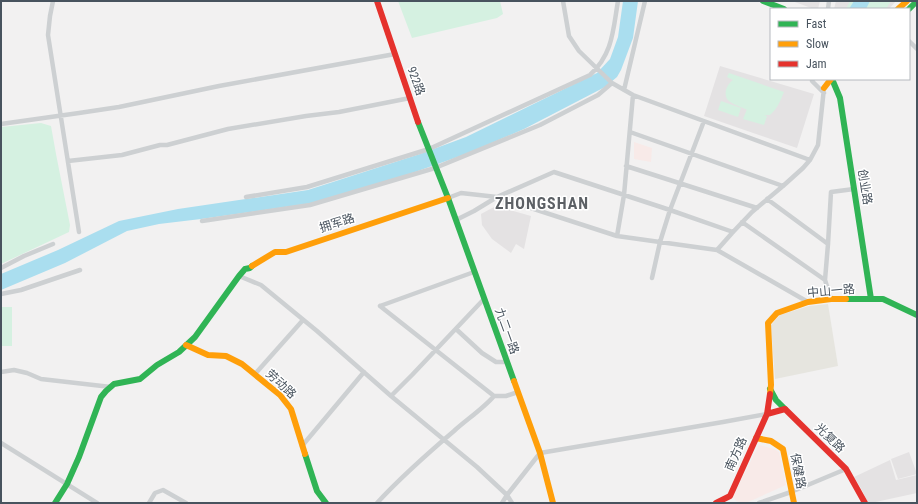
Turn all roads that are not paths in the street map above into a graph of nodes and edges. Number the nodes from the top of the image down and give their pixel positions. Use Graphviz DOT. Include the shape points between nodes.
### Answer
graph roads {
  1 [pos="53,1"];
  2 [pos="377,1"];
  3 [pos="563,1"];
  4 [pos="618,1"];
  5 [pos="644,1"];
  6 [pos="763,1"];
  7 [pos="781,8"];
  8 [pos="395,54"];
  9 [pos="597,68"];
  10 [pos="812,80"];
  11 [pos="830,80"];
  12 [pos="831,80"];
  13 [pos="612,83"];
  14 [pos="624,90"];
  15 [pos="824,91"];
  16 [pos="634,95"];
  17 [pos="410,98"];
  18 [pos="61,116"];
  19 [pos="704,121"];
  20 [pos="1,124"];
  21 [pos="630,132"];
  22 [pos="429,149"];
  23 [pos="691,154"];
  24 [pos="810,160"];
  25 [pos="68,161"];
  26 [pos="626,166"];
  27 [pos="435,168"];
  28 [pos="680,183"];
  29 [pos="783,186"];
  30 [pos="854,189"];
  31 [pos="624,194"];
  32 [pos="246,197"];
  33 [pos="497,197"];
  34 [pos="448,198"];
  35 [pos="767,200"];
  36 [pos="757,208"];
  37 [pos="670,210"];
  38 [pos="456,220"];
  39 [pos="202,221"];
  40 [pos="742,222"];
  41 [pos="79,232"];
  42 [pos="733,232"];
  43 [pos="617,236"];
  44 [pos="660,242"];
  45 [pos="53,244"];
  46 [pos="828,244"];
  47 [pos="717,250"];
  48 [pos="1,268"];
  49 [pos="80,270"];
  50 [pos="474,272"];
  51 [pos="239,276"];
  52 [pos="652,278"];
  53 [pos="825,280"];
  54 [pos="1,294"];
  55 [pos="484,299"];
  56 [pos="831,299"];
  57 [pos="871,299"];
  58 [pos="808,302"];
  59 [pos="917,315"];
  60 [pos="303,320"];
  61 [pos="455,329"];
  62 [pos="186,345"];
  63 [pos="436,350"];
  64 [pos="507,362"];
  65 [pos="1,372"];
  66 [pos="364,372"];
  67 [pos="255,374"];
  68 [pos="111,387"];
  69 [pos="770,389"];
  70 [pos="518,392"];
  71 [pos="391,396"];
  72 [pos="494,396"];
  73 [pos="785,409"];
  74 [pos="767,414"];
  75 [pos="756,438"];
  76 [pos="444,439"];
  77 [pos="1,443"];
  78 [pos="302,446"];
  79 [pos="540,453"];
  80 [pos="846,469"];
  81 [pos="67,484"];
  82 [pos="791,492"];
  83 [pos="507,495"];
  84 [pos="730,496"];
  85 [pos="56,503"];
  86 [pos="97,503"];
  87 [pos="149,503"];
  88 [pos="186,503"];
  89 [pos="326,503"];
  90 [pos="377,503"];
  91 [pos="502,503"];
  92 [pos="512,503"];
  93 [pos="553,503"];
  94 [pos="716,503"];
  95 [pos="728,503"];
  96 [pos="759,503"];
  97 [pos="794,503"];
  98 [pos="865,503"];
  1 -- 18 [label="street" via="48,35"];
  2 -- 8 [label="street, 922路"];
  3 -- 9 [label="street" via="569,36 579,51"];
  4 -- 9 [label="street" via="609,47"];
  5 -- 14 [label="street"];
  6 -- 7 [label="street"];
  8 -- 17 [label="street, 922路"];
  8 -- 18 [label="street"];
  9 -- 13 [label="street"];
  9 -- 22 [label="street" via="590,75"];
  10 -- 15 [label="street"];
  11 -- 15 [label="street"];
  12 -- 30 [label="street, 创业路" via="840,98"];
  13 -- 14 [label="street"];
  13 -- 27 [label="street" via="598,95 540,125"];
  14 -- 16 [label="street"];
  15 -- 24 [label="street" via="818,145"];
  16 -- 19 [label="street"];
  16 -- 21 [label="street"];
  17 -- 22 [label="street, 922路"];
  17 -- 25 [label="street" via="228,129 122,155"];
  18 -- 20 [label="street"];
  18 -- 25 [label="street"];
  19 -- 23 [label="street"];
  19 -- 24 [label="street"];
  21 -- 23 [label="street"];
  21 -- 26 [label="street"];
  22 -- 27 [label="street, 922路"];
  22 -- 32 [label="street" via="307,188"];
  23 -- 28 [label="street"];
  23 -- 29 [label="street"];
  24 -- 29 [label="street"];
  25 -- 41 [label="street"];
  26 -- 28 [label="street"];
  26 -- 31 [label="street"];
  27 -- 34 [label="street, 九二一路"];
  27 -- 39 [label="street" via="310,205"];
  28 -- 36 [label="street"];
  28 -- 37 [label="street"];
  29 -- 35 [label="street"];
  30 -- 46 [label="street" via="831,192"];
  30 -- 57 [label="street, 创业路"];
  31 -- 33 [label="street" via="554,172"];
  31 -- 37 [label="street"];
  31 -- 43 [label="street"];
  33 -- 34 [label="street" via="461,193"];
  33 -- 38 [label="street"];
  33 -- 43 [label="street"];
  34 -- 38 [label="street, 九二一路"];
  34 -- 51 [label="street, 拥军路" via="286,252 275,252 245,269"];
  35 -- 36 [label="street"];
  35 -- 46 [label="street"];
  36 -- 40 [label="street"];
  37 -- 42 [label="street"];
  37 -- 44 [label="street"];
  38 -- 50 [label="street, 九二一路"];
  40 -- 42 [label="street"];
  40 -- 53 [label="street"];
  42 -- 47 [label="street"];
  43 -- 44 [label="street"];
  44 -- 47 [label="street"];
  44 -- 52 [label="street"];
  45 -- 48 [label="street"];
  46 -- 53 [label="street"];
  47 -- 58 [label="street"];
  49 -- 54 [label="street"];
  50 -- 55 [label="street, 九二一路"];
  50 -- 63 [label="street" via="380,306"];
  51 -- 60 [label="street" via="261,285"];
  51 -- 62 [label="street, 拥军路" via="195,337"];
  53 -- 56 [label="street"];
  55 -- 61 [label="street"];
  55 -- 64 [label="street, 九二一路"];
  56 -- 57 [label="street, 中山一路"];
  56 -- 58 [label="street, 中山一路"];
  57 -- 59 [label="street, 中山一路" via="883,299"];
  58 -- 69 [label="street, 中山一路" via="777,313 768,323"];
  60 -- 66 [label="street"];
  60 -- 67 [label="street"];
  61 -- 63 [label="street"];
  61 -- 64 [label="street" via="496,362"];
  62 -- 67 [label="street, 劳动路" via="208,355 226,356"];
  62 -- 68 [label="street, 拥军路" via="140,379 114,384"];
  63 -- 71 [label="street"];
  63 -- 72 [label="street"];
  64 -- 70 [label="street, 九二一路"];
  65 -- 68 [label="street" via="14,370 41,379"];
  66 -- 71 [label="street"];
  66 -- 78 [label="street"];
  67 -- 78 [label="street, 劳动路" via="280,395 291,409"];
  68 -- 81 [label="street" via="101,397"];
  69 -- 73 [label="street, 光复路"];
  69 -- 74 [label="street, 中山一路"];
  70 -- 72 [label="street"];
  70 -- 79 [label="street, 九二一路"];
  71 -- 76 [label="street"];
  72 -- 76 [label="street"];
  73 -- 74 [label="street"];
  73 -- 80 [label="street, 光复路"];
  74 -- 75 [label="street, 南方路"];
  74 -- 79 [label="street"];
  75 -- 82 [label="street, 保健路" via="771,441 783,449"];
  75 -- 84 [label="street, 南方路"];
  76 -- 83 [label="street"];
  76 -- 90 [label="street"];
  77 -- 81 [label="street"];
  78 -- 89 [label="street, 劳动路" via="317,491"];
  79 -- 83 [label="street"];
  79 -- 93 [label="street, 九二一路"];
  80 -- 82 [label="street"];
  80 -- 98 [label="street, 光复路"];
  81 -- 85 [label="street"];
  81 -- 86 [label="street"];
  82 -- 96 [label="street"];
  82 -- 97 [label="street, 保健路"];
  83 -- 91 [label="street"];
  83 -- 92 [label="street"];
  84 -- 94 [label="street"];
  84 -- 95 [label="street, 南方路"];
  87 -- 88 [label="street" via="155,493 163,490"];
}
